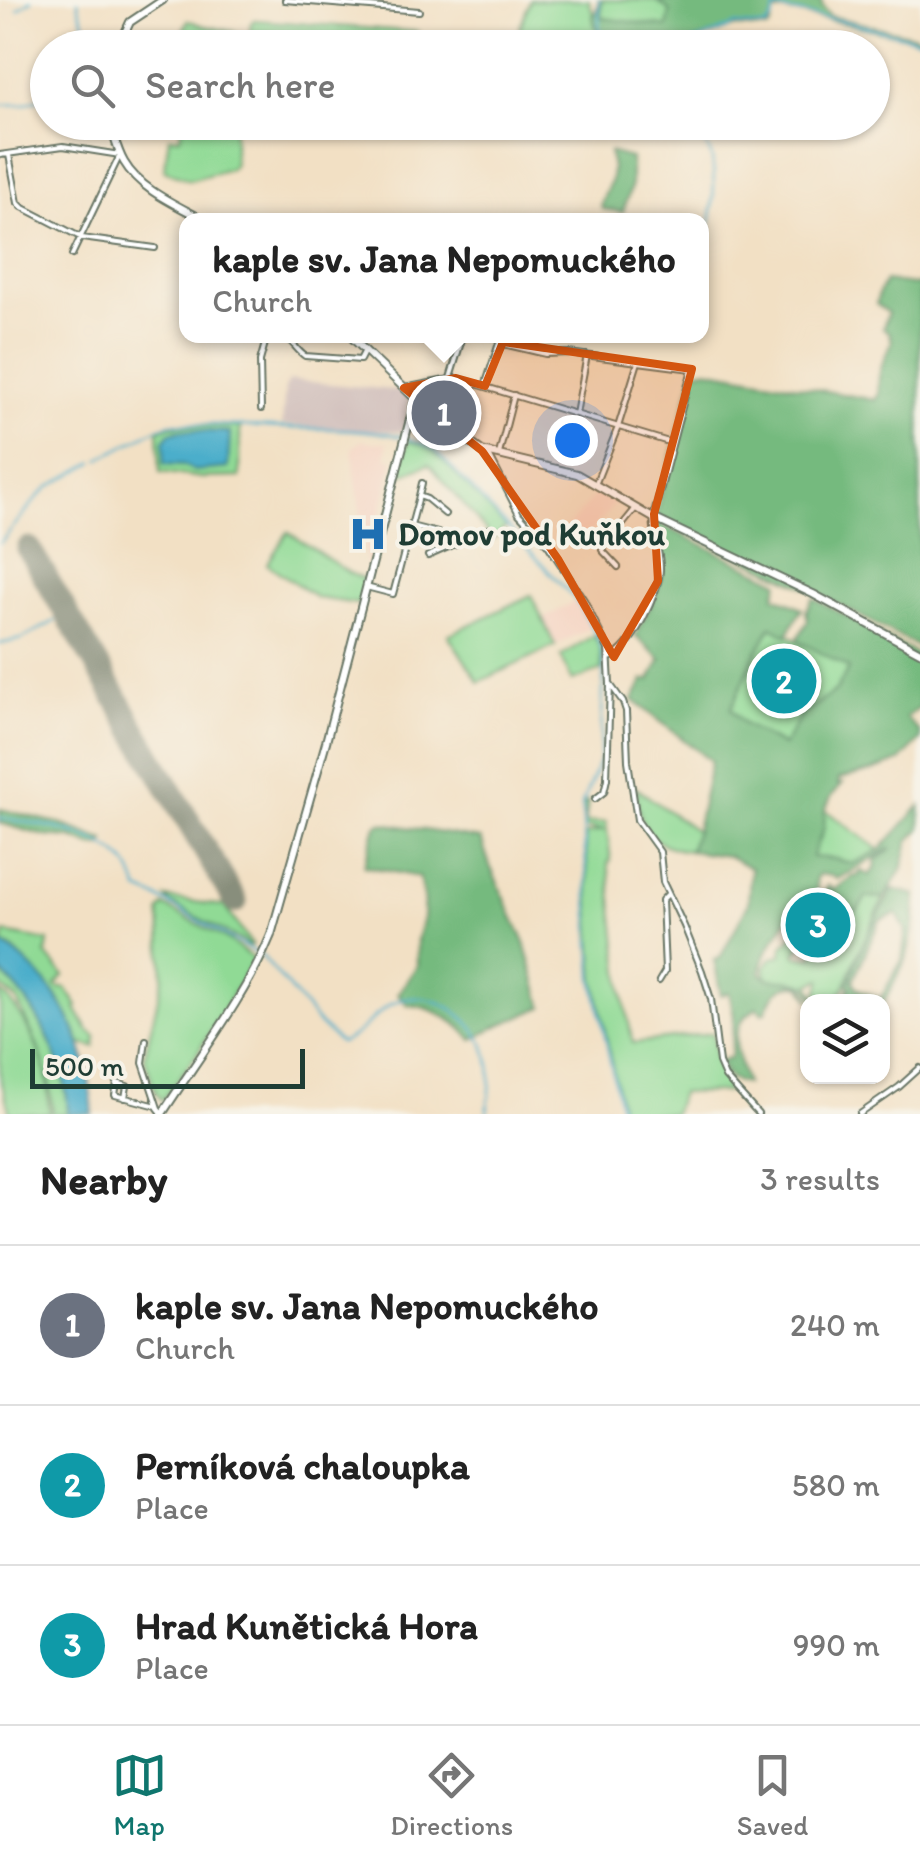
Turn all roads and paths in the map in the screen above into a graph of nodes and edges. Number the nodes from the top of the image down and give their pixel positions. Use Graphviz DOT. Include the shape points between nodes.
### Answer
graph roads {
  1 [pos="163,0"];
  2 [pos="285,0"];
  3 [pos="353,3"];
  4 [pos="419,11"];
  5 [pos="126,30"];
  6 [pos="115,140"];
  7 [pos="0,155"];
  8 [pos="120,155"];
  9 [pos="9,156"];
  10 [pos="192,213"];
  11 [pos="80,237"];
  12 [pos="155,248"];
  13 [pos="72,255"];
  14 [pos="265,343"];
  15 [pos="294,343"];
  16 [pos="358,343"];
  17 [pos="461,343"];
  18 [pos="499,343"];
  19 [pos="503,343"];
  20 [pos="365,350"];
  21 [pos="588,356"];
  22 [pos="638,362"];
  23 [pos="450,378"];
  24 [pos="485,386"];
  25 [pos="404,388"];
  26 [pos="514,396"];
  27 [pos="416,400"];
  28 [pos="261,408"];
  29 [pos="576,414"];
  30 [pos="618,427"];
  31 [pos="672,444"];
  32 [pos="488,453"];
  33 [pos="499,456"];
  34 [pos="422,483"];
  35 [pos="596,485"];
  36 [pos="419,496"];
  37 [pos="636,508"];
  38 [pos="445,514"];
  39 [pos="654,518"];
  40 [pos="411,526"];
  41 [pos="489,529"];
  42 [pos="449,547"];
  43 [pos="428,556"];
  44 [pos="618,567"];
  45 [pos="366,587"];
  46 [pos="920,652"];
  47 [pos="610,658"];
  48 [pos="610,684"];
  49 [pos="595,799"];
  50 [pos="668,894"];
  51 [pos="659,981"];
  52 [pos="146,1040"];
  53 [pos="920,1068"];
  54 [pos="125,1098"];
  55 [pos="160,1111"];
  56 [pos="758,1114"];
  57 [pos="860,1114"];
  1 -- 5 [label="street"];
  2 -- 3 [label="street"];
  3 -- 4 [label="street"];
  6 -- 8 [label="street"];
  7 -- 9 [label="street"];
  8 -- 9 [label="street" via="64,146"];
  8 -- 10 [label="street" via="144,185"];
  8 -- 11 [label="street"];
  9 -- 11 [label="street" via="19,205"];
  11 -- 12 [label="street"];
  11 -- 13 [label="street"];
  14 -- 28 [label="street"];
  15 -- 20 [label="street" via="305,356 360,360"];
  16 -- 20 [label="street"];
  17 -- 23 [label="street"];
  18 -- 24 [label="street"];
  19 -- 21 [label="street"];
  20 -- 25 [label="street"];
  21 -- 22 [label="street"];
  21 -- 29 [label="street"];
  22 -- 30 [label="street"];
  22 -- 31 [label="street" via="692,369"];
  23 -- 24 [label="street"];
  23 -- 25 [label="street"];
  24 -- 26 [label="street"];
  25 -- 27 [label="street"];
  26 -- 29 [label="street"];
  26 -- 33 [label="street"];
  27 -- 32 [label="street"];
  27 -- 45 [label="street"];
  29 -- 30 [label="street"];
  30 -- 31 [label="street"];
  30 -- 35 [label="street"];
  31 -- 39 [label="street"];
  32 -- 33 [label="street"];
  32 -- 47 [label="street" via="519,514 548,545 590,611"];
  33 -- 35 [label="street" via="569,471"];
  34 -- 36 [label="street"];
  35 -- 37 [label="street"];
  36 -- 38 [label="street"];
  36 -- 40 [label="street"];
  37 -- 39 [label="street"];
  37 -- 44 [label="street" via="602,550"];
  39 -- 46 [label="street"];
  39 -- 47 [label="street" via="656,588 632,637"];
  40 -- 42 [label="street" via="438,534"];
  40 -- 45 [label="street" via="393,594"];
  41 -- 42 [label="street"];
  42 -- 43 [label="street"];
  45 -- 55 [label="street" via="271,935 216,1033"];
  47 -- 48 [label="street"];
  48 -- 49 [label="street" via="607,784"];
  48 -- 50 [label="street" via="626,712 636,816 660,852"];
  50 -- 51 [label="street" via="662,900 665,971"];
  50 -- 56 [label="street" via="711,999 718,1063"];
  52 -- 55 [label="street" via="143,1063"];
  53 -- 57 [label="street"];
  54 -- 55 [label="street"];
}
